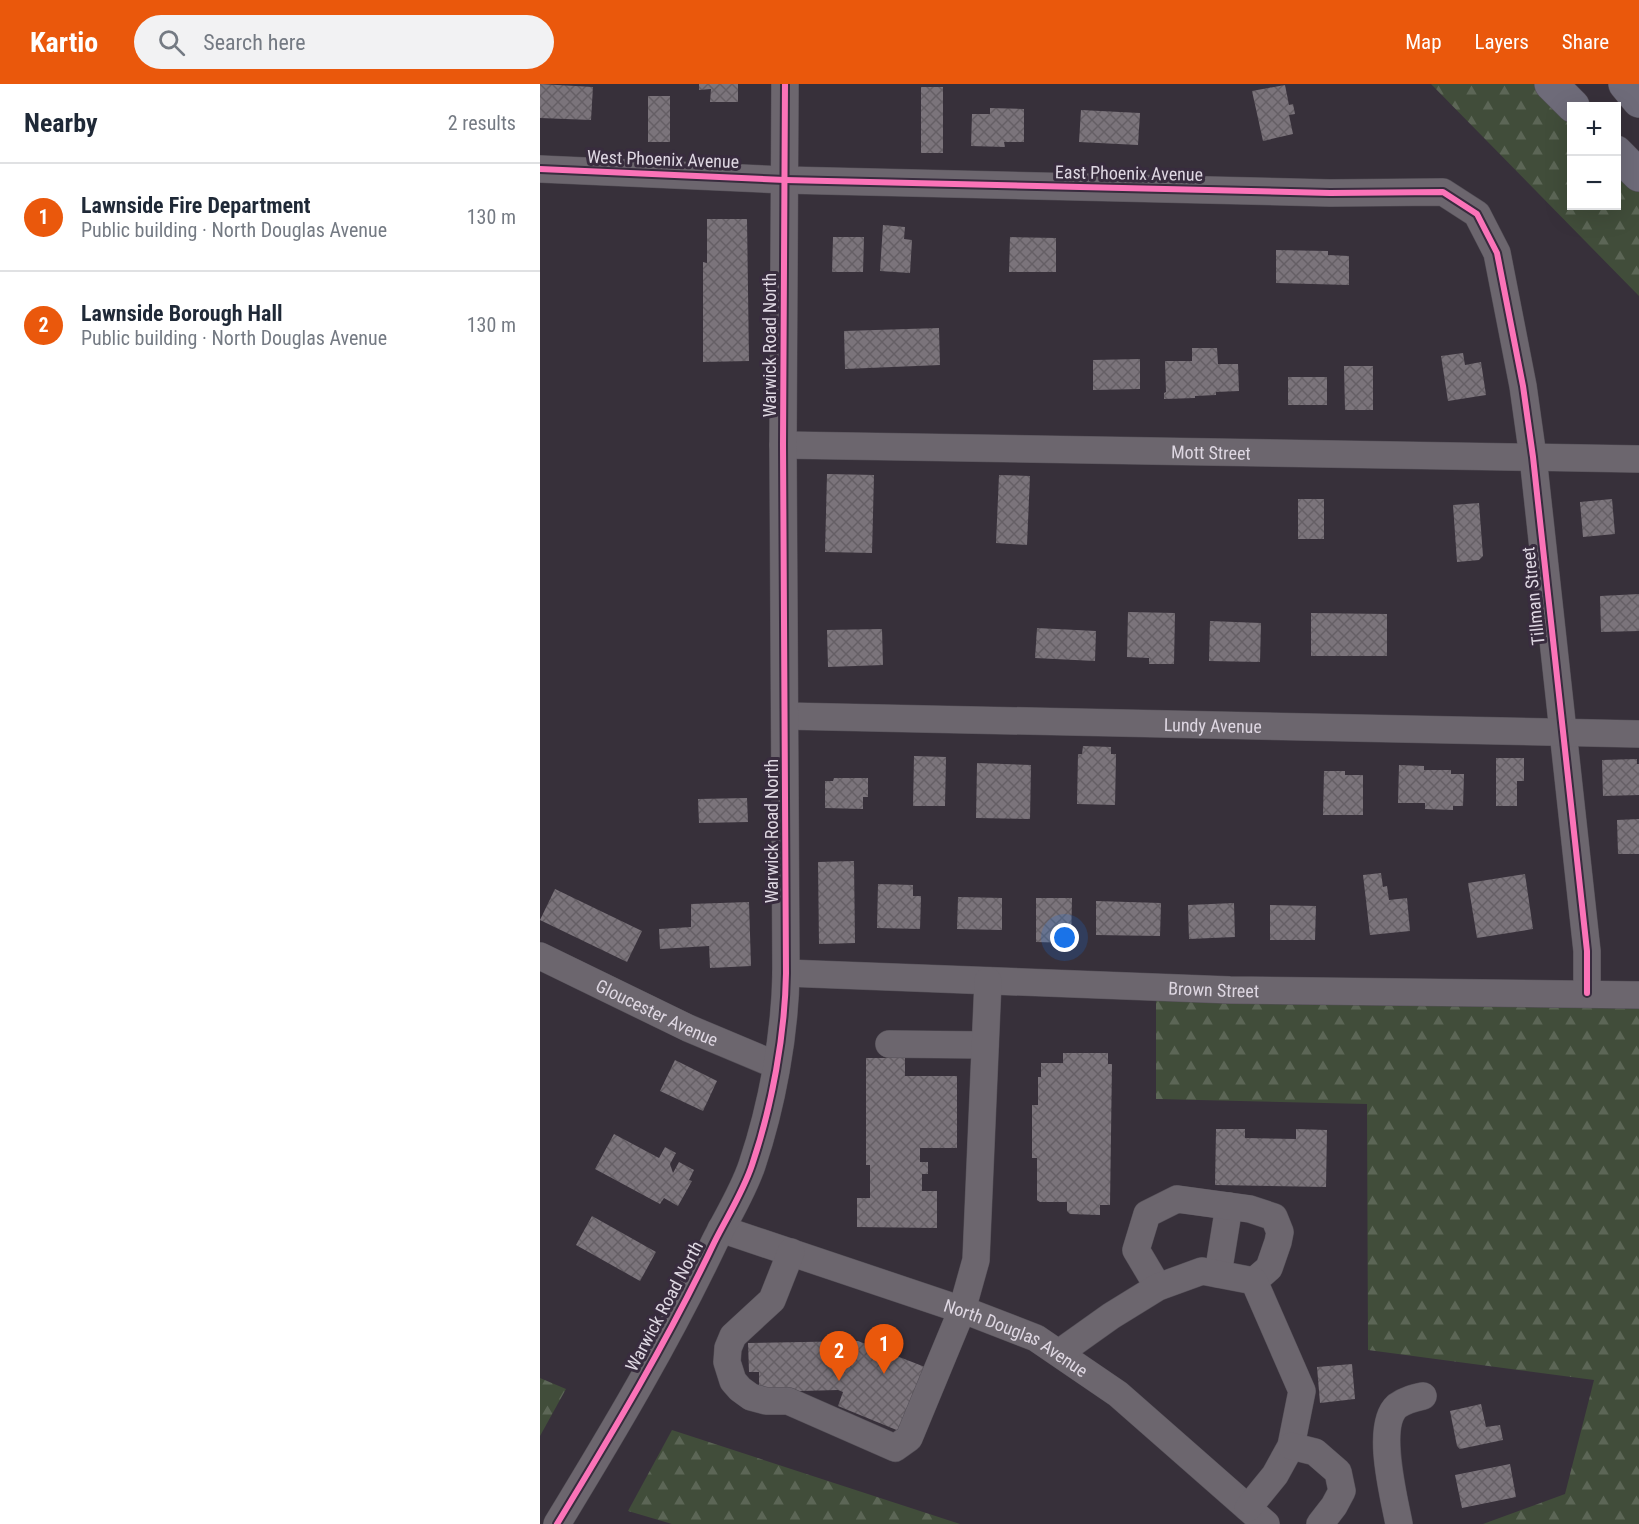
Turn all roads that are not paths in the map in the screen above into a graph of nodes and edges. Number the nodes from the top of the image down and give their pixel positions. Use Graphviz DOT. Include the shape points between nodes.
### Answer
graph roads {
  1 [pos="785,84"];
  2 [pos="1551,84"];
  3 [pos="1625,84"];
  4 [pos="1639,101"];
  5 [pos="1569,102"];
  6 [pos="1621,156"];
  7 [pos="540,169"];
  8 [pos="1639,175"];
  9 [pos="785,180"];
  10 [pos="1468,208"];
  11 [pos="783,445"];
  12 [pos="1533,457"];
  13 [pos="1639,459"];
  14 [pos="785,716"];
  15 [pos="1562,732"];
  16 [pos="1639,734"];
  17 [pos="540,956"];
  18 [pos="786,973"];
  19 [pos="988,981"];
  20 [pos="1587,993"];
  21 [pos="1639,995"];
  22 [pos="889,1044"];
  23 [pos="986,1045"];
  24 [pos="776,1065"];
  25 [pos="1229,1206"];
  26 [pos="721,1229"];
  27 [pos="791,1252"];
  28 [pos="1218,1274"];
  29 [pos="1254,1281"];
  30 [pos="1158,1287"];
  31 [pos="962,1310"];
  32 [pos="1059,1353"];
  33 [pos="1423,1396"];
  34 [pos="1292,1446"];
  35 [pos="1257,1516"];
  36 [pos="557,1524"];
  37 [pos="1320,1524"];
  38 [pos="1399,1524"];
  1 -- 9 [label="street, Warwick Road North"];
  2 -- 5 [label="highway"];
  3 -- 4 [label="highway"];
  6 -- 8 [label="highway"];
  7 -- 9 [label="street, West Phoenix Avenue"];
  9 -- 10 [label="street, East Phoenix Avenue" via="1330,193 1443,192"];
  9 -- 11 [label="street, Warwick Road North"];
  10 -- 12 [label="street, Tillman Street" via="1477,214 1497,253"];
  11 -- 12 [label="street, Mott Street"];
  11 -- 14 [label="street, Warwick Road North"];
  12 -- 13 [label="street, Mott Street"];
  12 -- 15 [label="street, Tillman Street"];
  14 -- 15 [label="street, Lundy Avenue"];
  14 -- 18 [label="street, Warwick Road North"];
  15 -- 16 [label="street, Lundy Avenue"];
  15 -- 20 [label="street, Tillman Street" via="1587,951"];
  17 -- 24 [label="street, Gloucester Avenue" via="688,1028"];
  18 -- 19 [label="street, Brown Street"];
  18 -- 24 [label="street, Warwick Road North" via="786,1002"];
  19 -- 20 [label="street, Brown Street" via="1230,990"];
  19 -- 23 [label="street"];
  20 -- 21 [label="street, Brown Street"];
  22 -- 23 [label="street"];
  23 -- 31 [label="street" via="976,1260"];
  24 -- 26 [label="street, Warwick Road North" via="752,1166"];
  25 -- 28 [label="street"];
  25 -- 29 [label="street" via="1274,1217 1280,1232 1269,1268"];
  25 -- 30 [label="street" via="1177,1199 1147,1214 1136,1250"];
  26 -- 27 [label="street, North Douglas Avenue"];
  26 -- 36 [label="street, Warwick Road North" via="683,1309"];
  27 -- 31 [label="street, North Douglas Avenue"];
  27 -- 31 [label="street" via="772,1300 734,1336 728,1348 727,1362 733,1382 751,1397 788,1401 895,1448 909,1438"];
  28 -- 29 [label="street"];
  28 -- 30 [label="street" via="1202,1271"];
  29 -- 34 [label="street" via="1302,1391"];
  30 -- 32 [label="street"];
  31 -- 32 [label="street, North Douglas Avenue" via="1036,1338"];
  32 -- 35 [label="street, North Douglas Avenue" via="1118,1394"];
  33 -- 38 [label="street" via="1395,1407 1387,1429 1388,1466"];
  34 -- 35 [label="street"];
  34 -- 37 [label="street" via="1315,1452 1338,1472 1341,1491"];
}
